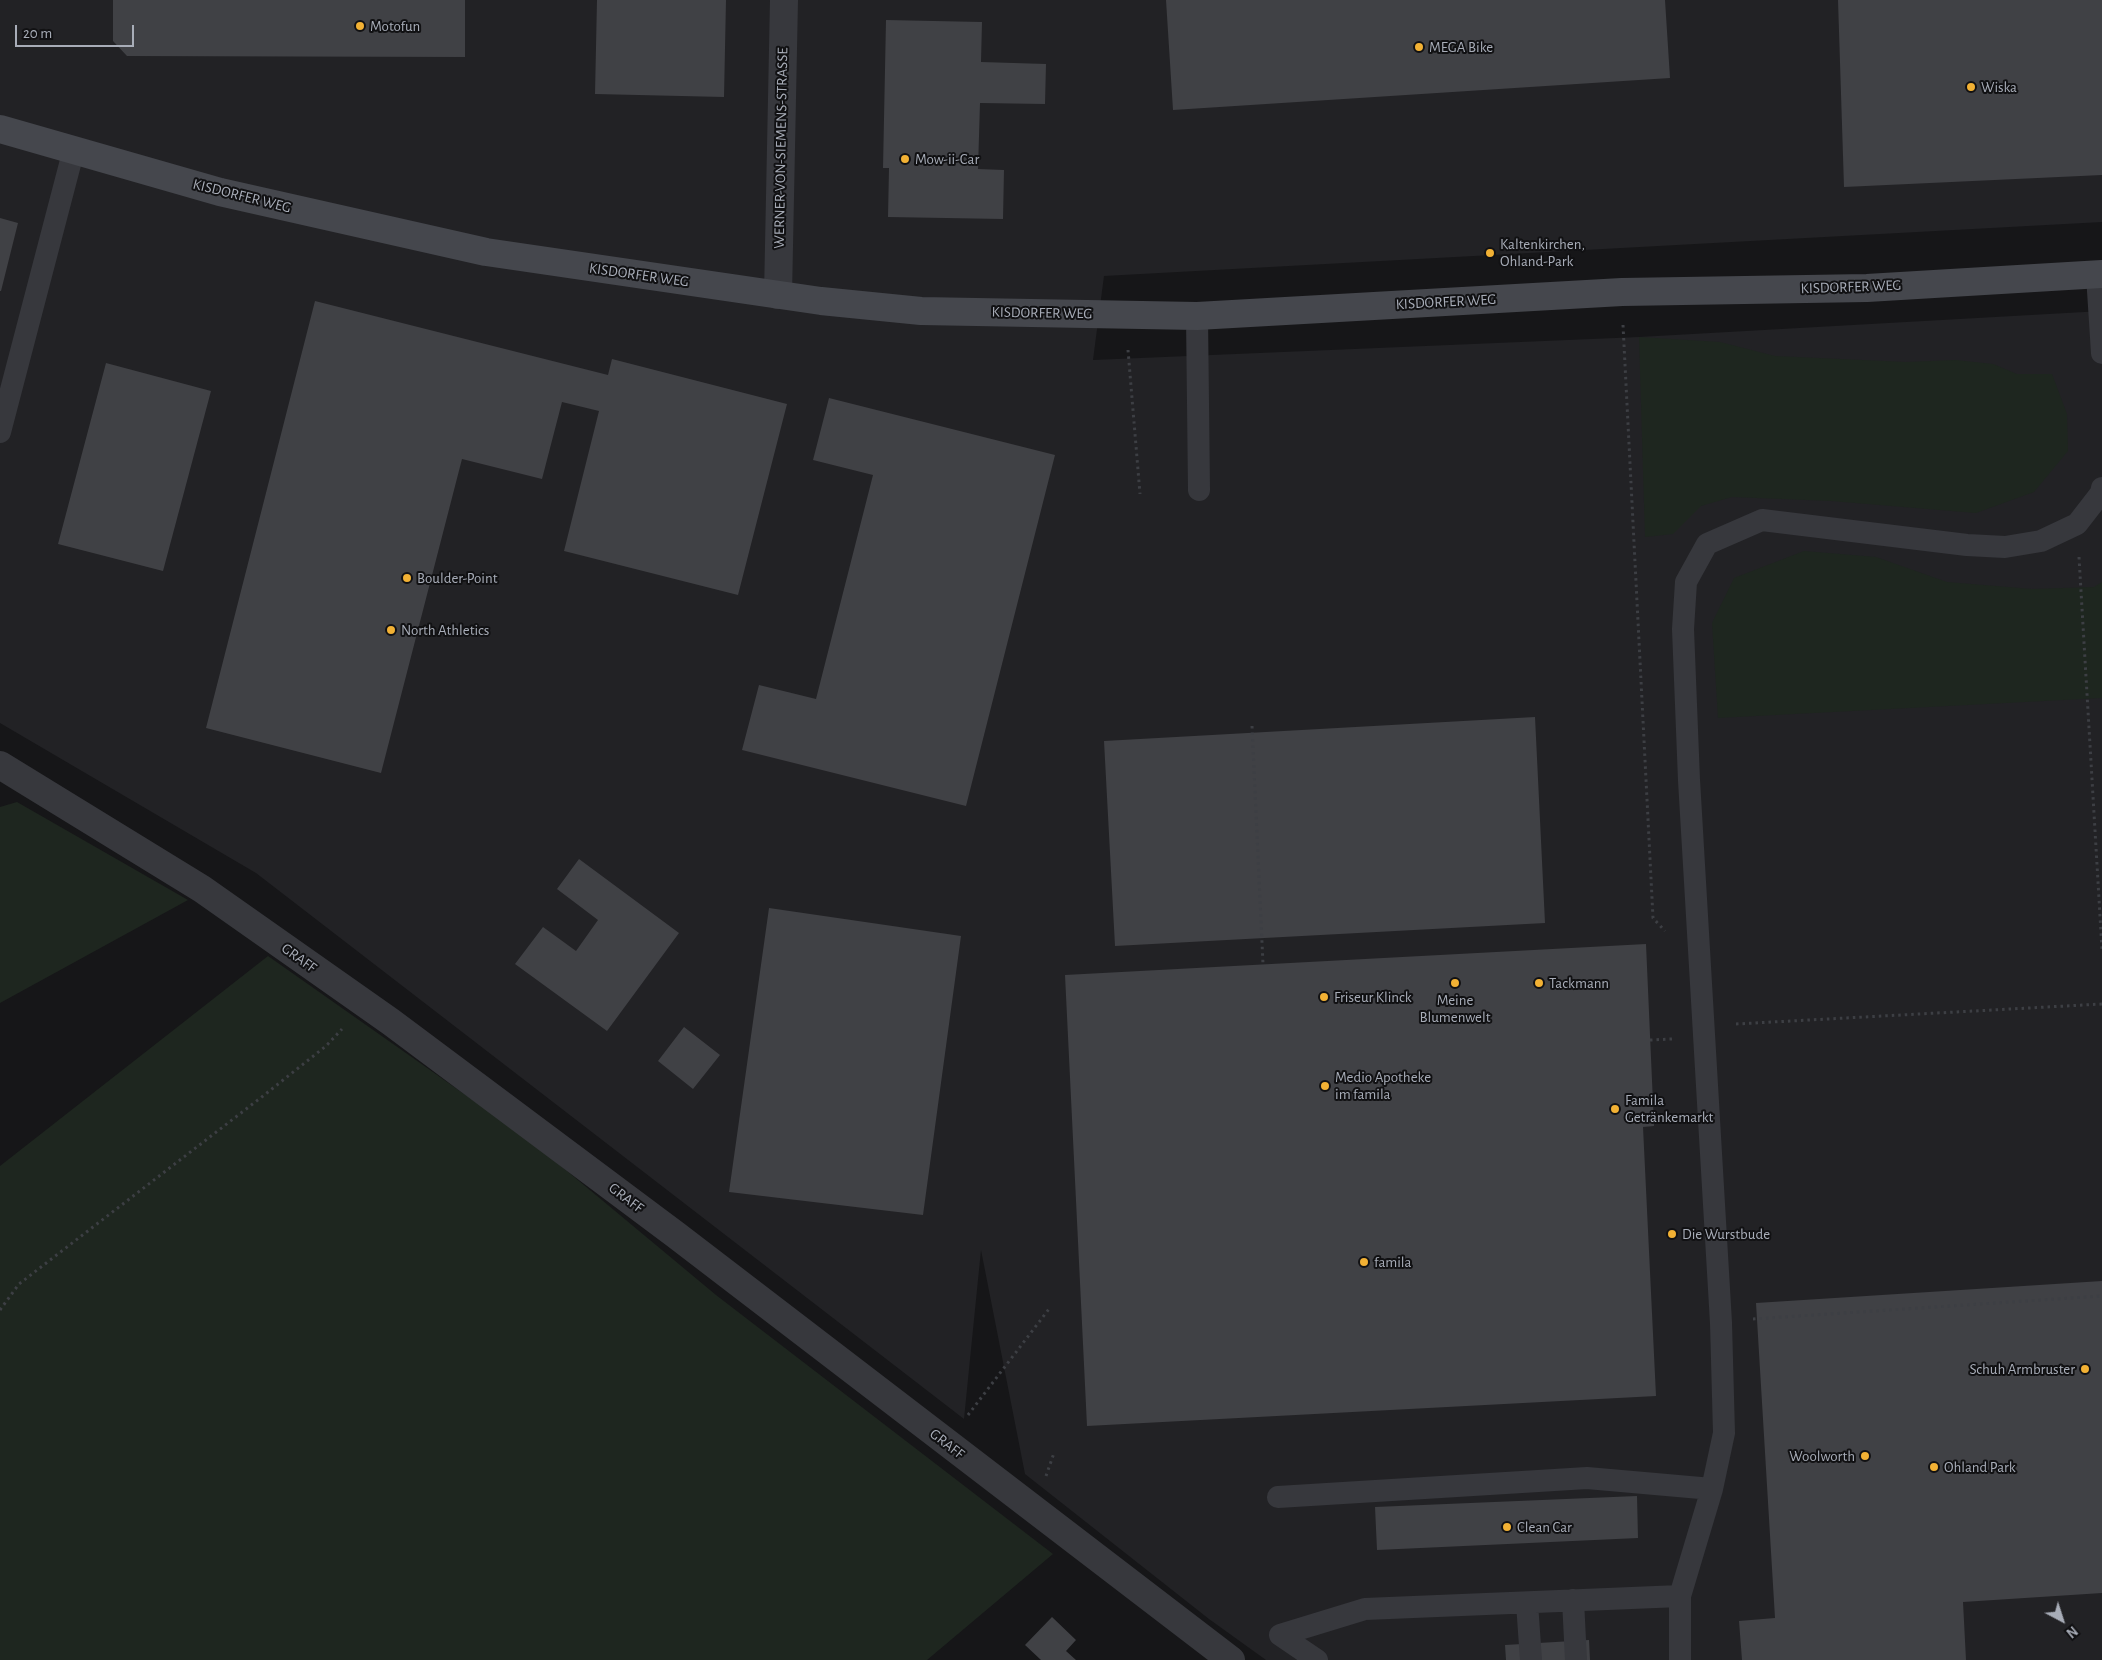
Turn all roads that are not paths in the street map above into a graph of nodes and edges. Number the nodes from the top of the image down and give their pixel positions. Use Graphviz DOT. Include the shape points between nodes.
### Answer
graph roads {
  1 [pos="784,0"];
  2 [pos="0,129"];
  3 [pos="74,149"];
  4 [pos="2100,274"];
  5 [pos="778,295"];
  6 [pos="1197,316"];
  7 [pos="2102,353"];
  8 [pos="0,432"];
  9 [pos="2102,488"];
  10 [pos="1199,490"];
  11 [pos="0,765"];
  12 [pos="1712,1489"];
  13 [pos="1278,1497"];
  14 [pos="1680,1596"];
  15 [pos="1573,1600"];
  16 [pos="1527,1603"];
  17 [pos="1231,1660"];
  18 [pos="1317,1660"];
  19 [pos="1531,1660"];
  20 [pos="1576,1660"];
  21 [pos="1680,1660"];
  1 -- 5 [label="street, WERNER-VON-SIEMENS-STRASSE"];
  2 -- 3 [label="street, KISDORFER WEG"];
  3 -- 5 [label="street, KISDORFER WEG" via="220,192 486,252"];
  3 -- 8 [label="lane"];
  4 -- 6 [label="street, KISDORFER WEG" via="1867,288 1622,292"];
  4 -- 7 [label="lane"];
  5 -- 6 [label="street, KISDORFER WEG" via="921,312"];
  6 -- 10 [label="lane"];
  9 -- 12 [label="lane" via="2078,524 2041,541 2005,547 1762,520 1707,544 1686,582 1683,629 1693,861 1721,1323 1724,1433"];
  11 -- 17 [label="street, GRAFF" via="202,888 391,1022"];
  12 -- 13 [label="lane" via="1587,1478"];
  12 -- 14 [label="lane"];
  14 -- 15 [label="lane"];
  14 -- 21 [label="lane"];
  15 -- 16 [label="lane"];
  15 -- 20 [label="lane"];
  16 -- 18 [label="lane" via="1365,1609 1280,1635"];
  16 -- 19 [label="lane"];
}
